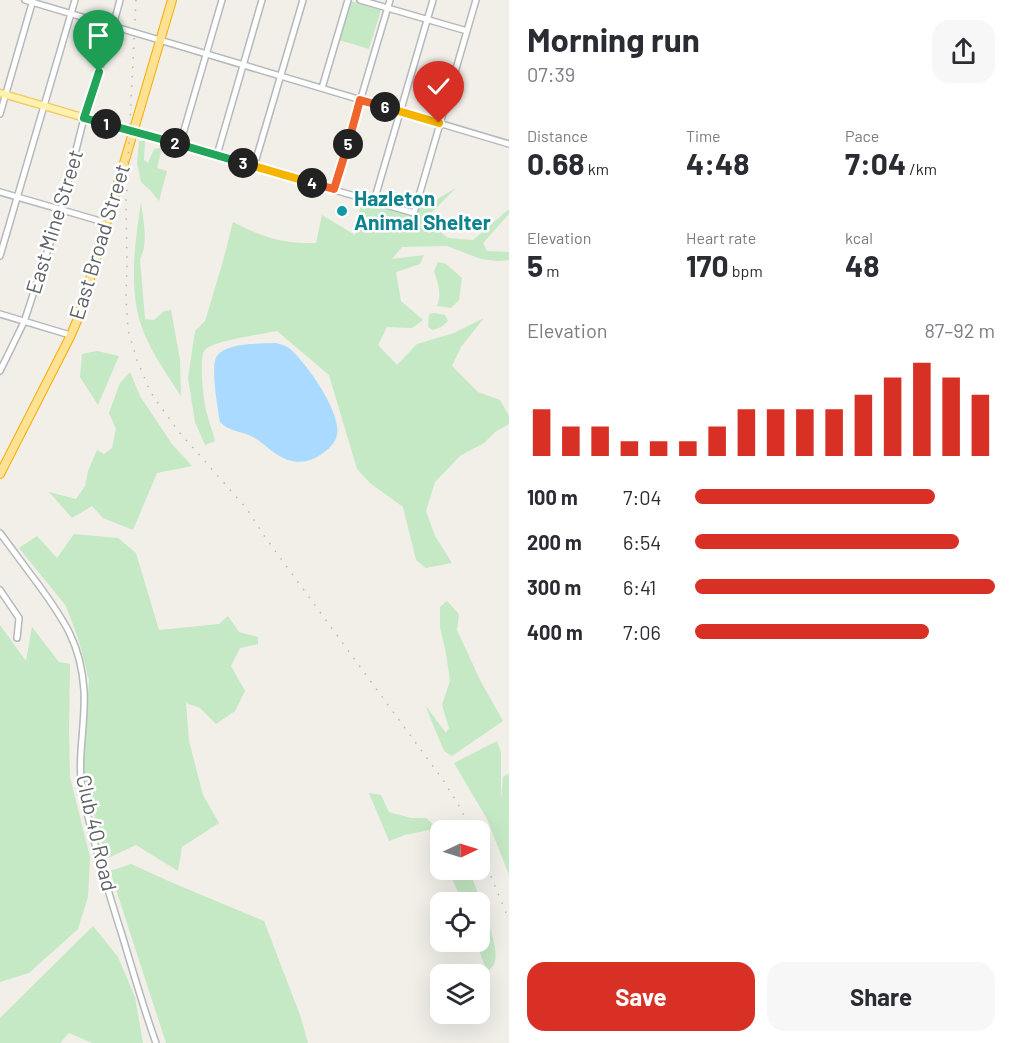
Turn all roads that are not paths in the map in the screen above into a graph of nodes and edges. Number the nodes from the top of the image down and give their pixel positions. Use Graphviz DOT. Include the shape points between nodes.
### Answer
graph roads {
  1 [pos="25,0"];
  2 [pos="75,0"];
  3 [pos="120,0"];
  4 [pos="172,0"];
  5 [pos="222,0"];
  6 [pos="262,0"];
  7 [pos="303,0"];
  8 [pos="348,0"];
  9 [pos="360,0"];
  10 [pos="390,0"];
  11 [pos="433,0"];
  12 [pos="476,0"];
  13 [pos="33,1"];
  14 [pos="387,8"];
  15 [pos="71,14"];
  16 [pos="427,20"];
  17 [pos="114,26"];
  18 [pos="467,32"];
  19 [pos="160,39"];
  20 [pos="206,54"];
  21 [pos="243,65"];
  22 [pos="281,75"];
  23 [pos="322,88"];
  24 [pos="3,94"];
  25 [pos="360,100"];
  26 [pos="44,106"];
  27 [pos="401,111"];
  28 [pos="0,114"];
  29 [pos="84,118"];
  30 [pos="439,123"];
  31 [pos="133,132"];
  32 [pos="180,144"];
  33 [pos="509,144"];
  34 [pos="217,155"];
  35 [pos="254,166"];
  36 [pos="334,189"];
  37 [pos="0,192"];
  38 [pos="17,197"];
  39 [pos="374,201"];
  40 [pos="61,210"];
  41 [pos="106,223"];
  42 [pos="0,256"];
  43 [pos="0,314"];
  44 [pos="24,322"];
  45 [pos="70,335"];
  46 [pos="0,371"];
  47 [pos="3,460"];
  48 [pos="0,474"];
  49 [pos="0,533"];
  50 [pos="0,590"];
  51 [pos="17,638"];
  52 [pos="156,1043"];
  1 -- 13 [label="street"];
  2 -- 15 [label="street"];
  3 -- 17 [label="street, East Mine Street"];
  4 -- 19 [label="highway, East Broad Street"];
  5 -- 20 [label="street"];
  6 -- 21 [label="street"];
  7 -- 22 [label="street"];
  8 -- 23 [label="street"];
  9 -- 14 [label="street"];
  10 -- 14 [label="street"];
  11 -- 16 [label="street"];
  12 -- 18 [label="street"];
  13 -- 15 [label="street"];
  13 -- 24 [label="street"];
  14 -- 16 [label="street"];
  14 -- 25 [label="street"];
  15 -- 17 [label="street"];
  15 -- 26 [label="street"];
  16 -- 18 [label="street"];
  16 -- 27 [label="street"];
  17 -- 19 [label="street"];
  17 -- 29 [label="street, East Mine Street"];
  18 -- 30 [label="street"];
  19 -- 20 [label="street"];
  19 -- 31 [label="highway, East Broad Street"];
  20 -- 21 [label="street"];
  20 -- 32 [label="street"];
  21 -- 22 [label="street"];
  21 -- 34 [label="street"];
  22 -- 23 [label="street"];
  22 -- 35 [label="street"];
  23 -- 25 [label="street"];
  24 -- 26 [label="main road"];
  24 -- 28 [label="street"];
  25 -- 27 [label="street"];
  25 -- 36 [label="street"];
  26 -- 29 [label="main road"];
  26 -- 38 [label="street"];
  27 -- 30 [label="street"];
  27 -- 39 [label="street"];
  29 -- 31 [label="main road"];
  29 -- 40 [label="street, East Mine Street"];
  30 -- 33 [label="street"];
  30 -- 39 [label="street" via="414,213"];
  31 -- 32 [label="street"];
  31 -- 41 [label="highway, East Broad Street"];
  32 -- 34 [label="street"];
  34 -- 35 [label="street"];
  35 -- 36 [label="street"];
  36 -- 39 [label="street"];
  37 -- 38 [label="street"];
  38 -- 40 [label="street"];
  38 -- 42 [label="street"];
  40 -- 41 [label="street"];
  40 -- 44 [label="street, East Mine Street"];
  41 -- 45 [label="highway, East Broad Street"];
  43 -- 44 [label="street"];
  44 -- 45 [label="street"];
  44 -- 46 [label="street, East Mine Street"];
  45 -- 47 [label="highway, East Broad Street"];
  47 -- 48 [label="highway, East Broad Street"];
  49 -- 52 [label="street, Club 40 Road" via="63,619 77,650 84,692 82,791 107,887"];
  50 -- 51 [label="street" via="19,618"];
}
